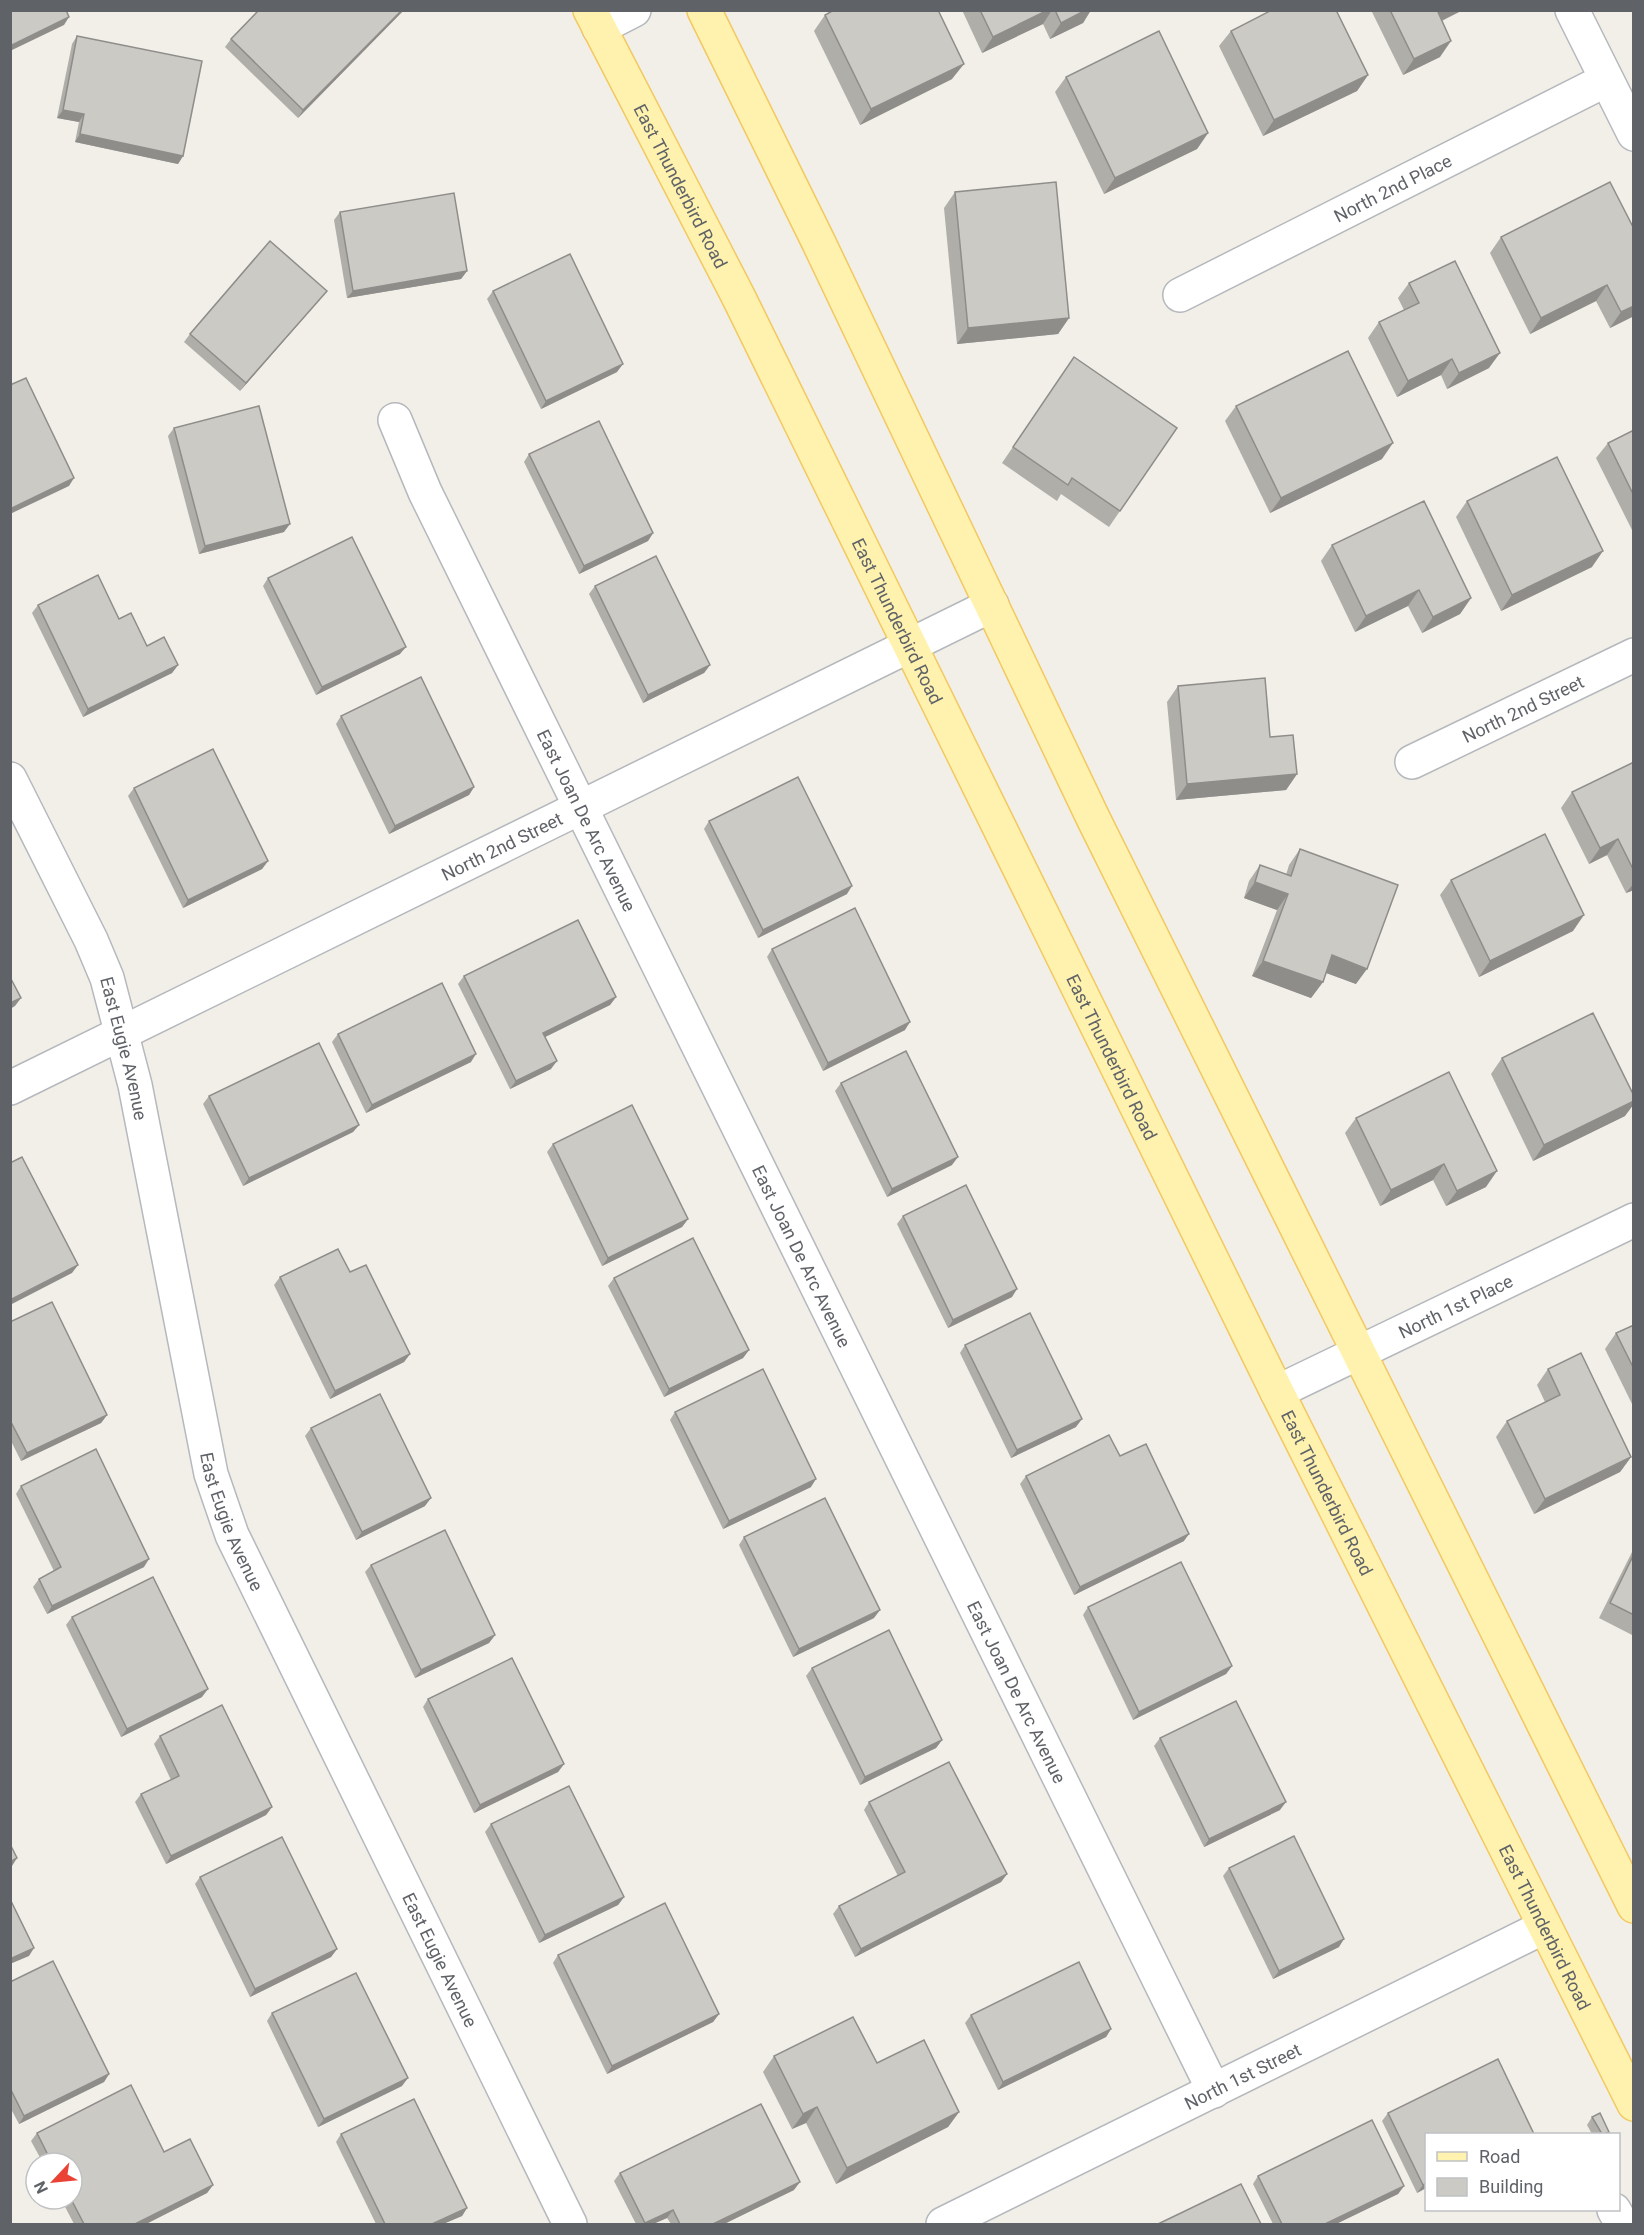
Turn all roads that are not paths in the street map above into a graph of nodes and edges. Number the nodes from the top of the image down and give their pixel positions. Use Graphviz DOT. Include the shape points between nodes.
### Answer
graph roads {
  1 [pos="634,10"];
  2 [pos="704,10"];
  3 [pos="1572,10"];
  4 [pos="594,20"];
  5 [pos="1606,80"];
  6 [pos="1634,134"];
  7 [pos="1180,295"];
  8 [pos="395,420"];
  9 [pos="992,605"];
  10 [pos="911,645"];
  11 [pos="1634,655"];
  12 [pos="1412,762"];
  13 [pos="10,779"];
  14 [pos="584,808"];
  15 [pos="122,1034"];
  16 [pos="10,1088"];
  17 [pos="1634,1220"];
  18 [pos="1359,1353"];
  19 [pos="1277,1392"];
  20 [pos="1634,1906"];
  21 [pos="1544,1927"];
  22 [pos="1214,2091"];
  23 [pos="1634,2104"];
  24 [pos="570,2224"];
  25 [pos="943,2224"];
  1 -- 4 [label="street"];
  2 -- 9 [label="main road"];
  3 -- 5 [label="street"];
  4 -- 10 [label="main road, East Thunderbird Road" via="738,296"];
  5 -- 6 [label="street"];
  5 -- 7 [label="street, North 2nd Place"];
  8 -- 14 [label="street, East Joan De Arc Avenue" via="426,492"];
  9 -- 10 [label="street, North 2nd Street"];
  9 -- 18 [label="main road" via="1093,818"];
  10 -- 14 [label="street, North 2nd Street"];
  10 -- 19 [label="main road, East Thunderbird Road"];
  11 -- 12 [label="street, North 2nd Street"];
  13 -- 15 [label="street, East Eugie Avenue" via="91,940 107,978"];
  14 -- 15 [label="street, North 2nd Street"];
  14 -- 22 [label="street, East Joan De Arc Avenue"];
  15 -- 16 [label="street, North 2nd Street"];
  15 -- 24 [label="street, East Eugie Avenue" via="211,1474 232,1535"];
  17 -- 18 [label="street, North 1st Place"];
  18 -- 19 [label="street, North 1st Place"];
  18 -- 20 [label="main road"];
  19 -- 21 [label="main road, East Thunderbird Road"];
  21 -- 22 [label="street, North 1st Street"];
  21 -- 23 [label="main road, East Thunderbird Road"];
  22 -- 25 [label="street, North 1st Street"];
}
